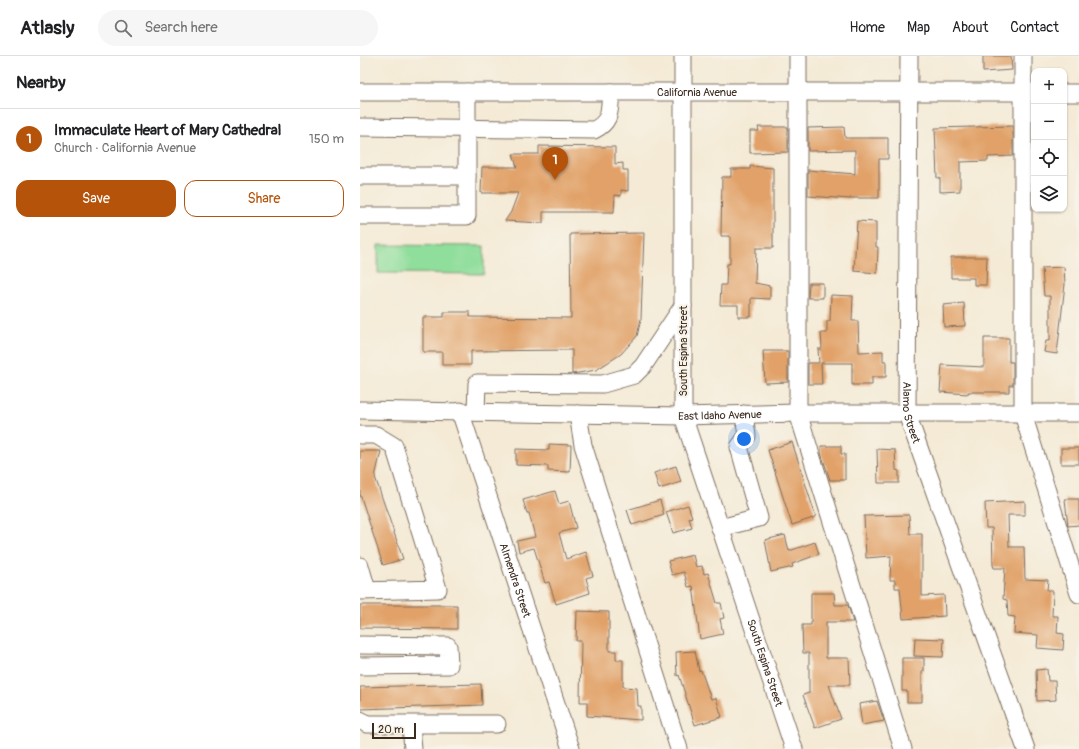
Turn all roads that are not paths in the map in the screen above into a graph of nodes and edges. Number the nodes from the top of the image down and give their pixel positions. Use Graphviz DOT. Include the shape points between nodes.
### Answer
graph roads {
  1 [pos="683,56"];
  2 [pos="798,56"];
  3 [pos="909,56"];
  4 [pos="1023,56"];
  5 [pos="360,92"];
  6 [pos="467,92"];
  7 [pos="611,92"];
  8 [pos="684,92"];
  9 [pos="798,92"];
  10 [pos="909,92"];
  11 [pos="1028,92"];
  12 [pos="1067,93"];
  13 [pos="1079,93"];
  14 [pos="360,127"];
  15 [pos="467,128"];
  16 [pos="360,176"];
  17 [pos="467,176"];
  18 [pos="360,216"];
  19 [pos="683,306"];
  20 [pos="366,410"];
  21 [pos="468,412"];
  22 [pos="798,413"];
  23 [pos="1079,413"];
  24 [pos="578,414"];
  25 [pos="744,414"];
  26 [pos="907,414"];
  27 [pos="1023,414"];
  28 [pos="683,416"];
  29 [pos="368,435"];
  30 [pos="720,528"];
  31 [pos="360,566"];
  32 [pos="364,590"];
  33 [pos="1079,594"];
  34 [pos="360,646"];
  35 [pos="360,666"];
  36 [pos="360,720"];
  37 [pos="497,724"];
  38 [pos="411,725"];
  39 [pos="413,749"];
  40 [pos="571,749"];
  41 [pos="679,749"];
  42 [pos="794,749"];
  43 [pos="903,749"];
  44 [pos="1026,749"];
  1 -- 8 [label="street, South Espina Street"];
  2 -- 9 [label="street"];
  3 -- 10 [label="street, Alamo Street"];
  4 -- 11 [label="street"];
  5 -- 6 [label="street, California Avenue"];
  6 -- 7 [label="street, California Avenue"];
  6 -- 15 [label="street"];
  7 -- 8 [label="street, California Avenue"];
  7 -- 15 [label="street" via="608,119 594,130"];
  8 -- 9 [label="street, California Avenue"];
  8 -- 19 [label="street, South Espina Street"];
  9 -- 10 [label="street, California Avenue"];
  9 -- 22 [label="street"];
  10 -- 11 [label="street, California Avenue"];
  10 -- 26 [label="street, Alamo Street"];
  11 -- 27 [label="street"];
  12 -- 13 [label="street"];
  14 -- 15 [label="street"];
  15 -- 17 [label="street"];
  16 -- 17 [label="street"];
  17 -- 18 [label="street" via="467,216"];
  19 -- 21 [label="street" via="643,366 634,375 603,384 477,383"];
  19 -- 28 [label="street, South Espina Street"];
  20 -- 21 [label="street, East Idaho Avenue"];
  20 -- 29 [label="street"];
  21 -- 24 [label="street, East Idaho Avenue"];
  21 -- 40 [label="street, Almendra Street"];
  22 -- 25 [label="street, East Idaho Avenue"];
  22 -- 26 [label="street, East Idaho Avenue"];
  22 -- 43 [label="street"];
  23 -- 27 [label="street, East Idaho Avenue"];
  24 -- 28 [label="street, East Idaho Avenue"];
  24 -- 41 [label="street" via="583,445"];
  25 -- 28 [label="street, East Idaho Avenue"];
  25 -- 30 [label="street" via="747,436 739,447 759,518"];
  26 -- 27 [label="street, East Idaho Avenue"];
  26 -- 44 [label="street, Alamo Street"];
  27 -- 33 [label="street"];
  28 -- 30 [label="street, South Espina Street"];
  29 -- 32 [label="street" via="394,446 438,589"];
  30 -- 42 [label="street, South Espina Street"];
  31 -- 32 [label="street"];
  34 -- 35 [label="street" via="448,646 449,665"];
  36 -- 38 [label="street" via="367,724"];
  37 -- 38 [label="street"];
  38 -- 39 [label="street"];
}
